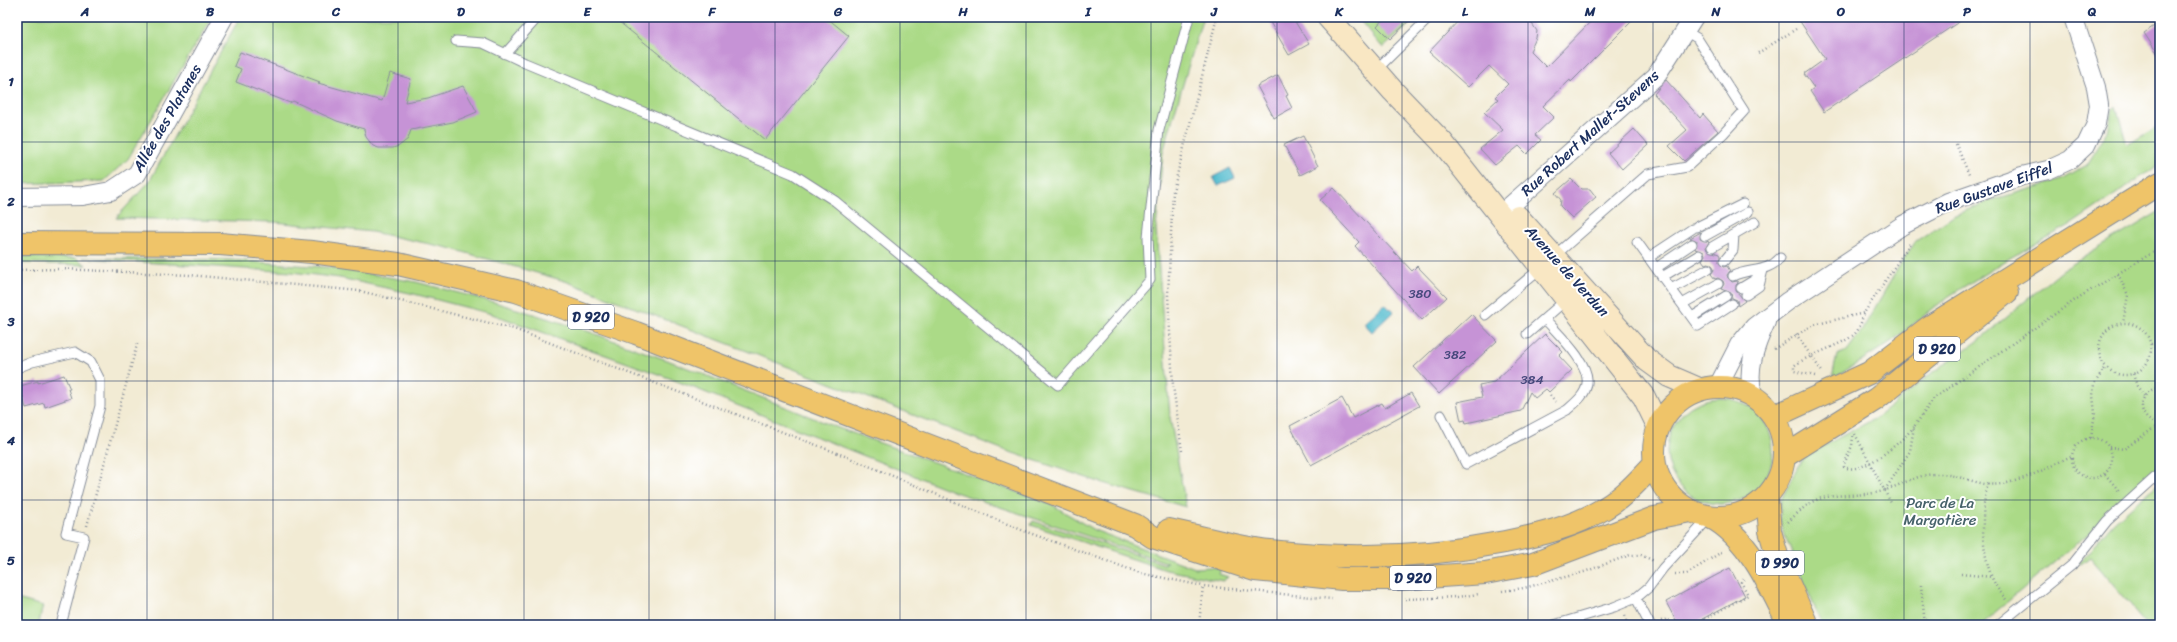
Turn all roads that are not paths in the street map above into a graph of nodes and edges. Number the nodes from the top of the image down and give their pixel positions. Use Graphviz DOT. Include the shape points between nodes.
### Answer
graph roads {
  1 [pos="224,17"];
  2 [pos="538,17"];
  3 [pos="1189,17"];
  4 [pos="1328,17"];
  5 [pos="1430,17"];
  6 [pos="2073,17"];
  7 [pos="1690,24"];
  8 [pos="456,41"];
  9 [pos="505,54"];
  10 [pos="1375,71"];
  11 [pos="1442,142"];
  12 [pos="2160,183"];
  13 [pos="17,197"];
  14 [pos="1743,204"];
  15 [pos="1509,207"];
  16 [pos="1748,212"];
  17 [pos="1755,222"];
  18 [pos="2080,232"];
  19 [pos="1734,234"];
  20 [pos="1705,236"];
  21 [pos="1637,242"];
  22 [pos="17,243"];
  23 [pos="1692,244"];
  24 [pos="1712,247"];
  25 [pos="1699,255"];
  26 [pos="1648,258"];
  27 [pos="1780,258"];
  28 [pos="1724,261"];
  29 [pos="1548,262"];
  30 [pos="1656,268"];
  31 [pos="1708,269"];
  32 [pos="1762,270"];
  33 [pos="1733,276"];
  34 [pos="1662,277"];
  35 [pos="1718,284"];
  36 [pos="1671,289"];
  37 [pos="1744,292"];
  38 [pos="1574,293"];
  39 [pos="1726,296"];
  40 [pos="1682,304"];
  41 [pos="1732,304"];
  42 [pos="1485,316"];
  43 [pos="1769,316"];
  44 [pos="1692,317"];
  45 [pos="1545,318"];
  46 [pos="1527,334"];
  47 [pos="17,368"];
  48 [pos="1708,388"];
  49 [pos="1753,396"];
  50 [pos="1441,415"];
  51 [pos="1775,416"];
  52 [pos="1658,426"];
  53 [pos="1785,456"];
  54 [pos="1654,464"];
  55 [pos="2160,473"];
  56 [pos="1767,498"];
  57 [pos="1700,514"];
  58 [pos="1135,525"];
  59 [pos="1636,598"];
  60 [pos="61,625"];
  61 [pos="1554,625"];
  62 [pos="1650,625"];
  63 [pos="1789,625"];
  64 [pos="1808,625"];
  65 [pos="1998,625"];
  1 -- 13 [label="street, Allée des Platanes" via="137,174 111,191 83,196"];
  2 -- 9 [label="lane"];
  3 -- 9 [label="lane" via="1159,130 1148,237 1150,280 1058,385 835,201 793,174"];
  4 -- 10 [label="main road, Avenue de Verdun"];
  5 -- 10 [label="lane"];
  6 -- 43 [label="street, Rue Gustave Eiffel" via="2100,105 2096,124 2086,145 2070,160 2048,170 1976,191 1903,225"];
  7 -- 15 [label="street, Rue Robert Mallet-Stevens" via="1656,76"];
  7 -- 29 [label="lane" via="1744,111 1687,167 1648,174"];
  8 -- 9 [label="lane" via="483,43"];
  10 -- 11 [label="main road, Avenue de Verdun"];
  11 -- 15 [label="main road, Avenue de Verdun" via="1468,164"];
  11 -- 29 [label="main road, Avenue de Verdun"];
  12 -- 18 [label="main road, D 920"];
  14 -- 26 [label="lane" via="1695,228"];
  15 -- 29 [label="main road, Avenue de Verdun"];
  16 -- 20 [label="lane"];
  17 -- 19 [label="lane"];
  18 -- 51 [label="main road, D 920" via="1929,327 1869,373"];
  18 -- 53 [label="main road, D 920" via="1876,399"];
  19 -- 24 [label="lane"];
  19 -- 28 [label="lane" via="1733,250"];
  21 -- 26 [label="lane"];
  22 -- 58 [label="main road, D 920" via="220,244 312,252 398,264 516,291 636,333"];
  23 -- 30 [label="lane"];
  25 -- 34 [label="lane"];
  26 -- 30 [label="lane"];
  27 -- 32 [label="lane"];
  29 -- 38 [label="main road, Avenue de Verdun"];
  29 -- 42 [label="lane"];
  30 -- 34 [label="lane"];
  31 -- 36 [label="lane"];
  32 -- 33 [label="lane"];
  32 -- 37 [label="lane"];
  34 -- 36 [label="lane"];
  35 -- 40 [label="lane"];
  36 -- 40 [label="lane"];
  38 -- 45 [label="lane"];
  38 -- 48 [label="main road, Avenue de Verdun" via="1647,360 1669,376"];
  38 -- 52 [label="main road, Avenue de Verdun" via="1644,397"];
  39 -- 44 [label="lane"];
  40 -- 44 [label="lane"];
  41 -- 44 [label="lane" via="1698,326"];
  43 -- 48 [label="street, Rue Gustave Eiffel" via="1754,327"];
  43 -- 49 [label="street" via="1752,360 1750,375"];
  45 -- 46 [label="lane"];
  45 -- 50 [label="lane" via="1585,369 1587,384 1579,400 1567,410 1466,464"];
  47 -- 60 [label="lane" via="75,352 91,362 100,380 100,406 66,533 84,537"];
  48 -- 49 [label="main road" via="1742,390"];
  48 -- 52 [label="main road" via="1682,397"];
  49 -- 51 [label="main road"];
  51 -- 53 [label="main road"];
  52 -- 54 [label="main road" via="1653,445"];
  53 -- 56 [label="main road" via="1777,483"];
  54 -- 57 [label="main road" via="1661,483 1673,499"];
  54 -- 58 [label="main road, D 920" via="1629,490 1605,508 1576,523 1541,534 1446,551 1400,555 1314,555 1269,550"];
  55 -- 65 [label="lane" via="2107,521 2072,565"];
  56 -- 57 [label="main road" via="1750,510 1730,517"];
  56 -- 64 [label="main road, D 990" via="1770,531 1778,559"];
  57 -- 58 [label="main road, D 920" via="1654,518 1533,564 1485,573 1398,579 1342,579 1254,570 1153,537"];
  57 -- 59 [label="lane" via="1663,568"];
  57 -- 63 [label="main road" via="1718,521 1743,544"];
  59 -- 61 [label="lane"];
  59 -- 62 [label="lane"];
}
